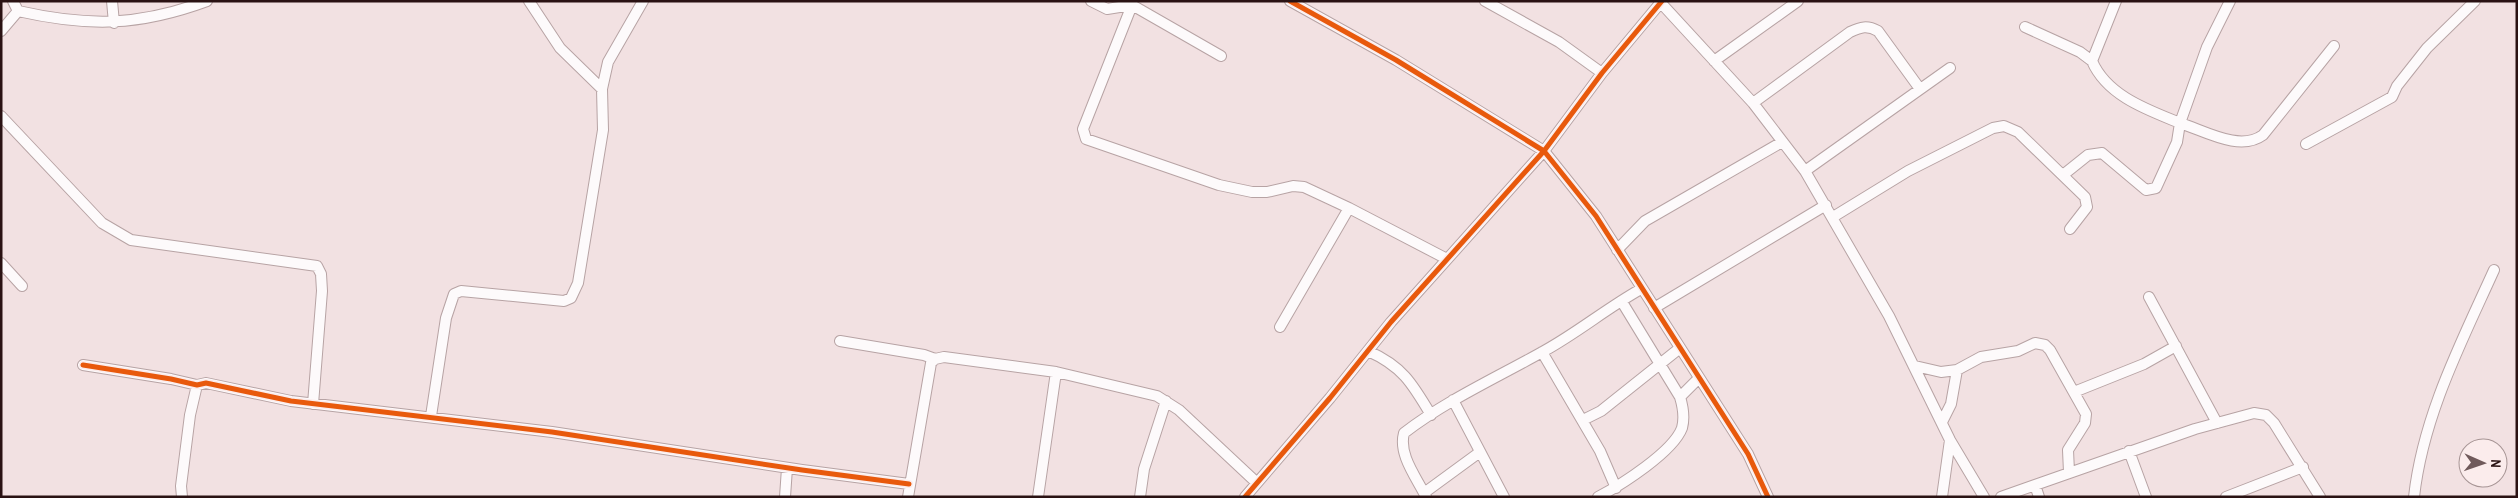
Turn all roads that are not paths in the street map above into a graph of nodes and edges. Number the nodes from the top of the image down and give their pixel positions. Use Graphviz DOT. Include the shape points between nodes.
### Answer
graph roads {
  1 [pos="13,1"];
  2 [pos="112,1"];
  3 [pos="207,1"];
  4 [pos="529,1"];
  5 [pos="643,1"];
  6 [pos="1090,1"];
  7 [pos="1290,1"];
  8 [pos="1485,1"];
  9 [pos="1798,1"];
  10 [pos="2116,1"];
  11 [pos="2230,1"];
  12 [pos="2475,1"];
  13 [pos="1662,2"];
  14 [pos="1129,4"];
  15 [pos="18,11"];
  16 [pos="114,23"];
  17 [pos="2025,26"];
  18 [pos="1,31"];
  19 [pos="2334,46"];
  20 [pos="1221,56"];
  21 [pos="1714,60"];
  22 [pos="2092,61"];
  23 [pos="1950,68"];
  24 [pos="1602,73"];
  25 [pos="602,89"];
  26 [pos="1920,89"];
  27 [pos="1752,103"];
  28 [pos="1,116"];
  29 [pos="2180,123"];
  30 [pos="1782,142"];
  31 [pos="2306,144"];
  32 [pos="1544,151"];
  33 [pos="1805,171"];
  34 [pos="2063,175"];
  35 [pos="1826,205"];
  36 [pos="1348,208"];
  37 [pos="1833,217"];
  38 [pos="2070,229"];
  39 [pos="1617,250"];
  40 [pos="1446,259"];
  41 [pos="1,263"];
  42 [pos="2494,270"];
  43 [pos="22,286"];
  44 [pos="1641,289"];
  45 [pos="2149,297"];
  46 [pos="1622,302"];
  47 [pos="1654,308"];
  48 [pos="1280,327"];
  49 [pos="840,341"];
  50 [pos="2176,346"];
  51 [pos="1680,348"];
  52 [pos="1368,350"];
  53 [pos="1542,352"];
  54 [pos="935,359"];
  55 [pos="1660,363"];
  56 [pos="83,365"];
  57 [pos="1915,366"];
  58 [pos="1957,370"];
  59 [pos="1056,372"];
  60 [pos="1699,378"];
  61 [pos="198,385"];
  62 [pos="2074,392"];
  63 [pos="1680,397"];
  64 [pos="1453,400"];
  65 [pos="1166,401"];
  66 [pos="313,404"];
  67 [pos="1431,415"];
  68 [pos="431,416"];
  69 [pos="1583,420"];
  70 [pos="1942,422"];
  71 [pos="2217,423"];
  72 [pos="1950,440"];
  73 [pos="2129,451"];
  74 [pos="1480,452"];
  75 [pos="787,468"];
  76 [pos="2303,468"];
  77 [pos="2069,472"];
  78 [pos="1257,483"];
  79 [pos="909,484"];
  80 [pos="2035,485"];
  81 [pos="1616,488"];
  82 [pos="1425,495"];
  83 [pos="182,497"];
  84 [pos="785,497"];
  85 [pos="908,497"];
  86 [pos="1038,497"];
  87 [pos="1140,497"];
  88 [pos="1245,497"];
  89 [pos="1504,497"];
  90 [pos="1598,497"];
  91 [pos="1768,497"];
  92 [pos="1942,497"];
  93 [pos="1984,497"];
  94 [pos="2001,497"];
  95 [pos="2039,497"];
  96 [pos="2146,497"];
  97 [pos="2226,497"];
  98 [pos="2320,497"];
  99 [pos="2414,497"];
  1 -- 15 [label="street"];
  2 -- 16 [label="street"];
  3 -- 16 [label="street" via="177,12"];
  4 -- 25 [label="street" via="560,48"];
  5 -- 25 [label="street" via="608,62"];
  6 -- 14 [label="street" via="1107,9"];
  7 -- 32 [label="street" via="1396,60"];
  8 -- 24 [label="street" via="1559,42"];
  9 -- 21 [label="street"];
  10 -- 22 [label="street"];
  11 -- 29 [label="street" via="2207,47"];
  12 -- 31 [label="street" via="2427,48 2392,97"];
  13 -- 21 [label="street"];
  13 -- 24 [label="street"];
  14 -- 20 [label="street"];
  14 -- 36 [label="street" via="1083,129 1086,139 1219,185 1252,192 1304,187"];
  15 -- 16 [label="street" via="64,21"];
  15 -- 18 [label="street"];
  17 -- 22 [label="street"];
  19 -- 29 [label="street" via="2256,141 2238,142"];
  21 -- 27 [label="street"];
  22 -- 29 [label="street" via="2104,80 2125,98"];
  23 -- 26 [label="street"];
  24 -- 32 [label="street"];
  25 -- 68 [label="street" via="603,130 578,283 571,298 564,301 461,291 454,294 446,318"];
  26 -- 27 [label="street" via="1878,31 1864,26 1850,32"];
  26 -- 33 [label="street"];
  27 -- 30 [label="street"];
  28 -- 66 [label="street" via="102,223 131,240 317,266 322,291"];
  29 -- 34 [label="street" via="2177,142 2156,188 2151,191 2102,153 2088,155"];
  30 -- 33 [label="street"];
  30 -- 39 [label="street" via="1645,221"];
  32 -- 39 [label="street" via="1576,189"];
  32 -- 40 [label="street"];
  33 -- 35 [label="street"];
  34 -- 37 [label="street" via="2018,132 2004,126 1993,128 1908,171"];
  34 -- 38 [label="street" via="2088,202"];
  35 -- 37 [label="street"];
  35 -- 47 [label="street"];
  36 -- 40 [label="street"];
  36 -- 48 [label="street"];
  37 -- 57 [label="street"];
  39 -- 44 [label="street"];
  40 -- 52 [label="street"];
  41 -- 43 [label="street"];
  42 -- 99 [label="street" via="2447,374 2429,425 2418,462"];
  44 -- 46 [label="street"];
  44 -- 47 [label="street"];
  45 -- 50 [label="street"];
  46 -- 53 [label="street"];
  46 -- 55 [label="street"];
  47 -- 51 [label="street"];
  49 -- 54 [label="street"];
  50 -- 62 [label="street" via="2144,364"];
  50 -- 71 [label="street"];
  51 -- 55 [label="street"];
  51 -- 60 [label="street"];
  52 -- 67 [label="street" via="1397,367"];
  52 -- 78 [label="street"];
  53 -- 64 [label="street"];
  53 -- 69 [label="street"];
  54 -- 59 [label="street" via="944,357"];
  54 -- 79 [label="street" via="931,363"];
  55 -- 63 [label="street"];
  55 -- 69 [label="street" via="1601,411"];
  56 -- 61 [label="street"];
  57 -- 58 [label="street" via="1941,372"];
  57 -- 70 [label="street"];
  58 -- 62 [label="street" via="1981,358 2018,351 2038,343 2050,350"];
  58 -- 70 [label="street" via="1951,404"];
  59 -- 65 [label="street" via="1158,396"];
  59 -- 86 [label="street"];
  60 -- 63 [label="street"];
  60 -- 91 [label="street" via="1748,454"];
  61 -- 66 [label="street" via="206,383"];
  61 -- 83 [label="street" via="190,415"];
  62 -- 77 [label="street" via="2086,414 2085,423 2068,450"];
  63 -- 81 [label="street" via="1684,409 1678,434 1666,448"];
  64 -- 67 [label="street"];
  64 -- 74 [label="street"];
  65 -- 78 [label="street"];
  65 -- 87 [label="street" via="1144,469"];
  66 -- 68 [label="street"];
  67 -- 82 [label="street" via="1404,433 1403,438 1406,458"];
  68 -- 75 [label="street" via="702,453"];
  69 -- 81 [label="street"];
  70 -- 72 [label="street"];
  71 -- 73 [label="street"];
  71 -- 76 [label="street" via="2254,413 2266,415"];
  72 -- 92 [label="street"];
  72 -- 93 [label="street"];
  73 -- 77 [label="street"];
  73 -- 96 [label="street"];
  74 -- 82 [label="street"];
  74 -- 89 [label="street"];
  75 -- 79 [label="street"];
  75 -- 84 [label="street"];
  76 -- 97 [label="street"];
  76 -- 98 [label="street"];
  77 -- 80 [label="street"];
  78 -- 88 [label="street"];
  79 -- 85 [label="street"];
  80 -- 94 [label="street"];
  80 -- 95 [label="street"];
  81 -- 90 [label="street"];
}
